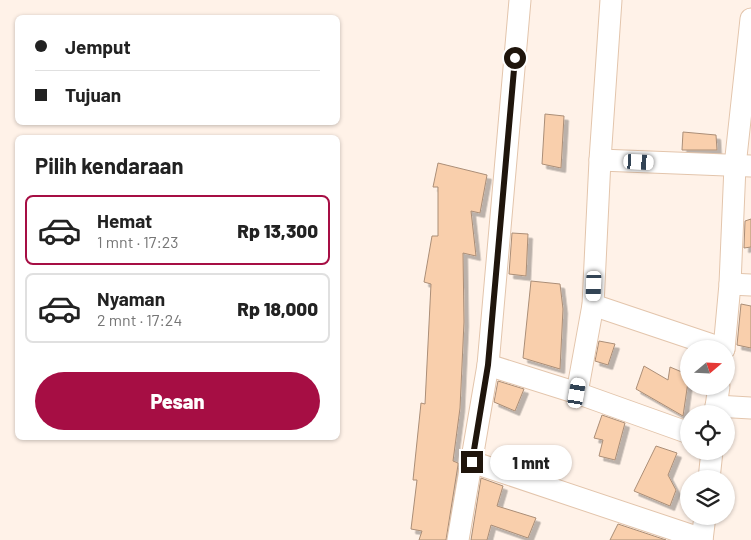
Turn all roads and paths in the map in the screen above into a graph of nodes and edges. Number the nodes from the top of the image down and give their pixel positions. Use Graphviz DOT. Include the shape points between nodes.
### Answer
graph roads {
  1 [pos="520,0"];
  2 [pos="611,0"];
  3 [pos="751,19"];
  4 [pos="750,40"];
  5 [pos="600,160"];
  6 [pos="743,166"];
  7 [pos="741,278"];
  8 [pos="593,305"];
  9 [pos="697,340"];
  10 [pos="726,340"];
  11 [pos="488,365"];
  12 [pos="577,393"];
  13 [pos="717,402"];
  14 [pos="751,408"];
  15 [pos="680,430"];
  16 [pos="472,462"];
  17 [pos="704,525"];
  18 [pos="458,540"];
  19 [pos="702,540"];
  1 -- 11 [label="street"];
  2 -- 5 [label="street"];
  3 -- 4 [label="street"];
  4 -- 6 [label="street"];
  5 -- 6 [label="street"];
  5 -- 8 [label="street"];
  6 -- 7 [label="street"];
  7 -- 10 [label="street"];
  8 -- 9 [label="street"];
  8 -- 12 [label="street"];
  11 -- 12 [label="street"];
  11 -- 16 [label="street"];
  12 -- 15 [label="street"];
  13 -- 14 [label="street"];
  16 -- 18 [label="street"];
  16 -- 19 [label="street"];
  17 -- 19 [label="street"];
}
